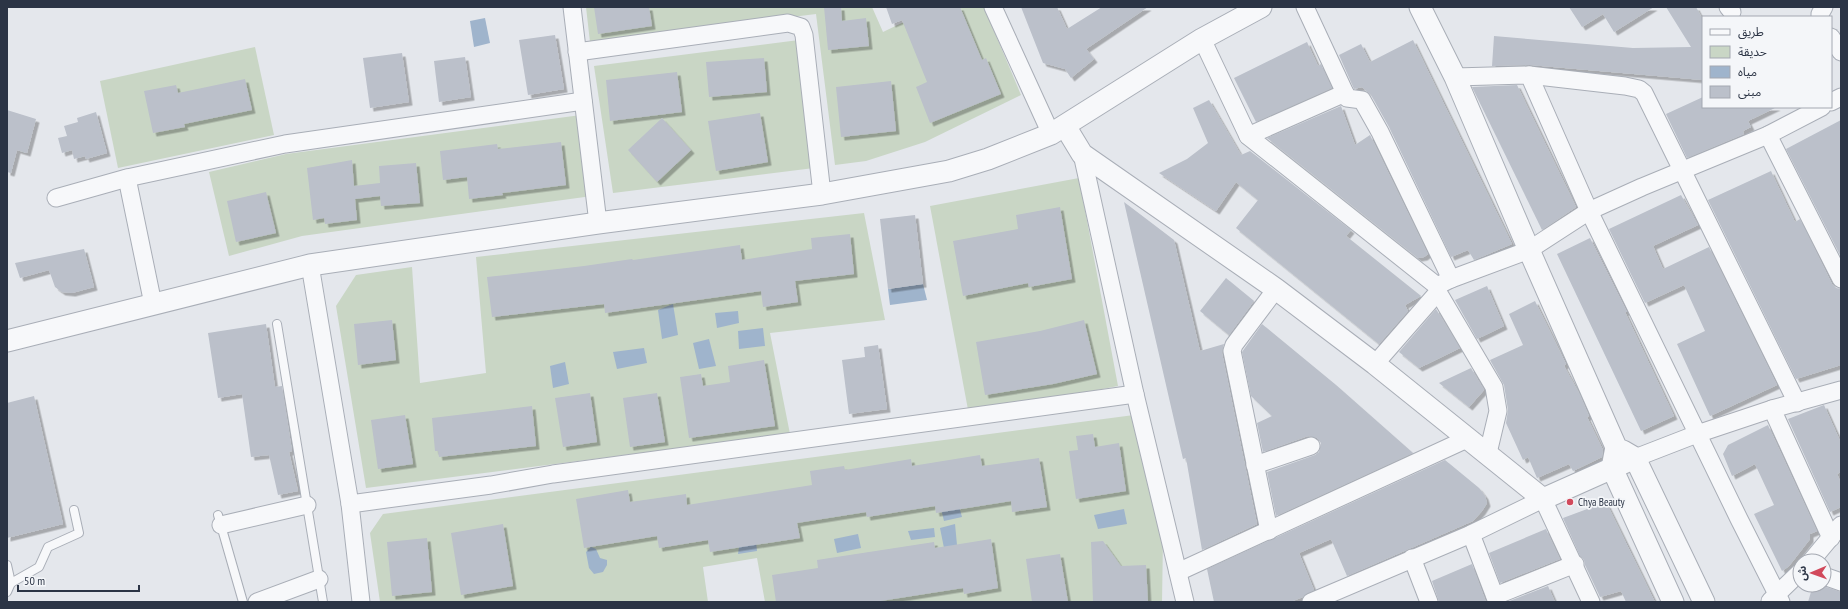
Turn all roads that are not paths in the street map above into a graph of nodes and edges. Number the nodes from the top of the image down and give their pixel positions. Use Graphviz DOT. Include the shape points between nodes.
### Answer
graph roads {
  1 [pos="572,7"];
  2 [pos="993,7"];
  3 [pos="1261,7"];
  4 [pos="1305,7"];
  5 [pos="1420,7"];
  6 [pos="1824,7"];
  7 [pos="1820,16"];
  8 [pos="1832,38"];
  9 [pos="1202,40"];
  10 [pos="577,52"];
  11 [pos="1841,52"];
  12 [pos="1529,75"];
  13 [pos="1455,77"];
  14 [pos="1344,94"];
  15 [pos="1841,97"];
  16 [pos="583,101"];
  17 [pos="1832,102"];
  18 [pos="1820,108"];
  19 [pos="1058,130"];
  20 [pos="1768,135"];
  21 [pos="1248,136"];
  22 [pos="1082,154"];
  23 [pos="1682,172"];
  24 [pos="127,178"];
  25 [pos="822,194"];
  26 [pos="56,198"];
  27 [pos="1589,211"];
  28 [pos="598,223"];
  29 [pos="1529,250"];
  30 [pos="310,265"];
  31 [pos="1841,280"];
  32 [pos="1442,286"];
  33 [pos="1276,289"];
  34 [pos="153,304"];
  35 [pos="277,324"];
  36 [pos="7,341"];
  37 [pos="1376,364"];
  38 [pos="1841,390"];
  39 [pos="1135,394"];
  40 [pos="1797,403"];
  41 [pos="1772,409"];
  42 [pos="1697,434"];
  43 [pos="1469,438"];
  44 [pos="1311,446"];
  45 [pos="1616,447"];
  46 [pos="1488,453"];
  47 [pos="1635,458"];
  48 [pos="1255,465"];
  49 [pos="1612,468"];
  50 [pos="1543,499"];
  51 [pos="350,504"];
  52 [pos="307,505"];
  53 [pos="74,510"];
  54 [pos="220,520"];
  55 [pos="1269,531"];
  56 [pos="1836,531"];
  57 [pos="1471,534"];
  58 [pos="1817,553"];
  59 [pos="1412,558"];
  60 [pos="1574,564"];
  61 [pos="7,565"];
  62 [pos="1178,572"];
  63 [pos="320,579"];
  64 [pos="1792,581"];
  65 [pos="12,583"];
  66 [pos="7,592"];
  67 [pos="1496,599"];
  68 [pos="1775,599"];
  69 [pos="1315,601"];
  70 [pos="243,602"];
  71 [pos="257,602"];
  72 [pos="323,602"];
  73 [pos="361,602"];
  74 [pos="1185,602"];
  75 [pos="1429,602"];
  76 [pos="1591,602"];
  77 [pos="1673,602"];
  78 [pos="1704,602"];
  1 -- 10 [label="street"];
  2 -- 19 [label="street"];
  3 -- 9 [label="street"];
  4 -- 14 [label="street"];
  5 -- 13 [label="street"];
  6 -- 7 [label="street"];
  8 -- 11 [label="street"];
  9 -- 19 [label="street"];
  9 -- 21 [label="street"];
  10 -- 16 [label="street"];
  10 -- 25 [label="street" via="788,23 801,27"];
  12 -- 13 [label="street"];
  12 -- 23 [label="street" via="1639,89 1644,93"];
  12 -- 27 [label="street"];
  13 -- 29 [label="street"];
  14 -- 21 [label="street"];
  14 -- 32 [label="street" via="1347,98 1362,100 1380,132"];
  15 -- 17 [label="street"];
  16 -- 24 [label="street" via="285,144"];
  16 -- 28 [label="street"];
  18 -- 20 [label="street"];
  19 -- 22 [label="street"];
  19 -- 25 [label="street" via="982,161 949,171"];
  20 -- 23 [label="street"];
  20 -- 31 [label="street"];
  21 -- 32 [label="street"];
  22 -- 33 [label="street"];
  22 -- 39 [label="street"];
  23 -- 27 [label="street"];
  23 -- 40 [label="street"];
  24 -- 26 [label="street"];
  24 -- 34 [label="street"];
  25 -- 28 [label="street"];
  27 -- 29 [label="street"];
  27 -- 42 [label="street"];
  28 -- 30 [label="street"];
  29 -- 32 [label="street"];
  29 -- 45 [label="street"];
  30 -- 34 [label="street"];
  30 -- 51 [label="street"];
  32 -- 37 [label="street"];
  32 -- 46 [label="street" via="1494,387 1498,411"];
  33 -- 37 [label="street"];
  33 -- 48 [label="street" via="1232,351"];
  34 -- 36 [label="street"];
  35 -- 52 [label="lane"];
  37 -- 43 [label="street"];
  38 -- 40 [label="street"];
  39 -- 51 [label="street"];
  39 -- 62 [label="street"];
  40 -- 41 [label="street"];
  41 -- 42 [label="street"];
  41 -- 56 [label="street"];
  42 -- 47 [label="street"];
  42 -- 68 [label="street"];
  43 -- 46 [label="street"];
  43 -- 55 [label="street"];
  44 -- 48 [label="street"];
  45 -- 47 [label="street"];
  45 -- 49 [label="street"];
  46 -- 50 [label="street"];
  47 -- 49 [label="street"];
  47 -- 78 [label="street"];
  48 -- 55 [label="street"];
  49 -- 50 [label="street"];
  49 -- 77 [label="street"];
  50 -- 57 [label="street"];
  50 -- 60 [label="street"];
  51 -- 73 [label="street"];
  52 -- 54 [label="street"];
  52 -- 63 [label="lane"];
  53 -- 65 [label="lane" via="80,533 48,547 39,567"];
  54 -- 70 [label="lane"];
  55 -- 62 [label="street"];
  56 -- 58 [label="street"];
  57 -- 59 [label="street"];
  57 -- 67 [label="street"];
  59 -- 69 [label="street"];
  59 -- 75 [label="street"];
  60 -- 67 [label="street"];
  60 -- 76 [label="street"];
  61 -- 65 [label="lane"];
  62 -- 74 [label="street"];
  63 -- 71 [label="street"];
  63 -- 72 [label="lane"];
  64 -- 68 [label="street"];
  65 -- 66 [label="lane"];
}
